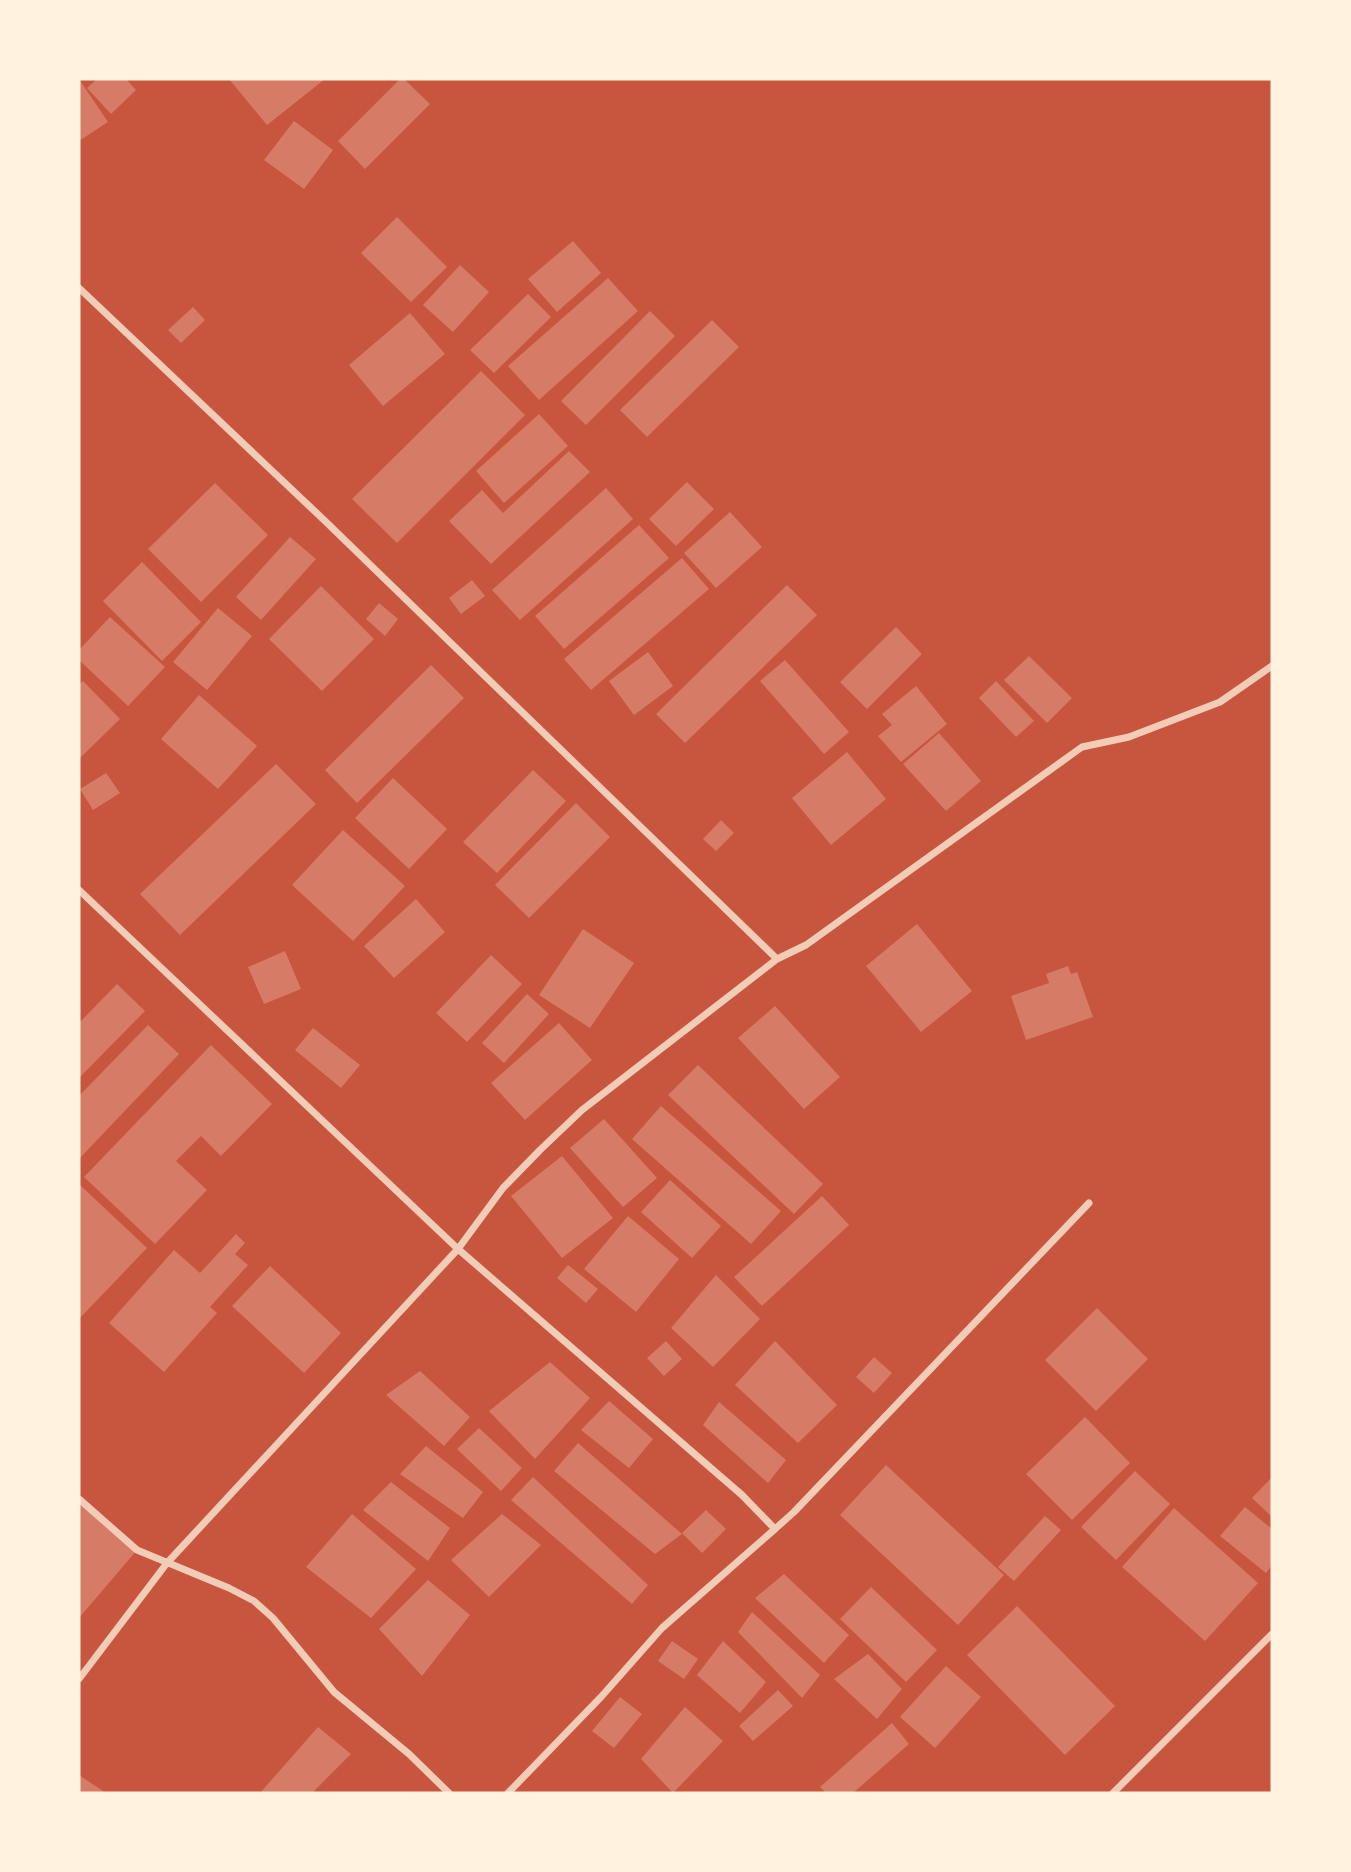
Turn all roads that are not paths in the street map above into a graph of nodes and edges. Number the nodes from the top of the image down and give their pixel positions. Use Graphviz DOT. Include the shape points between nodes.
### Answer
graph roads {
  1 [pos="79,288"];
  2 [pos="1272,666"];
  3 [pos="79,890"];
  4 [pos="777,959"];
  5 [pos="1089,1203"];
  6 [pos="458,1249"];
  7 [pos="79,1499"];
  8 [pos="775,1529"];
  9 [pos="167,1563"];
  10 [pos="1272,1634"];
  11 [pos="79,1679"];
  12 [pos="449,1793"];
  13 [pos="508,1793"];
  14 [pos="1113,1793"];
  1 -- 4 [label="street"];
  2 -- 4 [label="street" via="1220,702 1129,737 1082,747 806,945"];
  3 -- 6 [label="street"];
  4 -- 6 [label="street" via="582,1110 503,1188"];
  5 -- 8 [label="street"];
  6 -- 8 [label="street" via="742,1495"];
  6 -- 9 [label="street"];
  7 -- 9 [label="street" via="137,1550"];
  8 -- 13 [label="street" via="662,1628"];
  9 -- 11 [label="street"];
  9 -- 12 [label="street" via="254,1601 334,1692"];
  10 -- 14 [label="street"];
}
